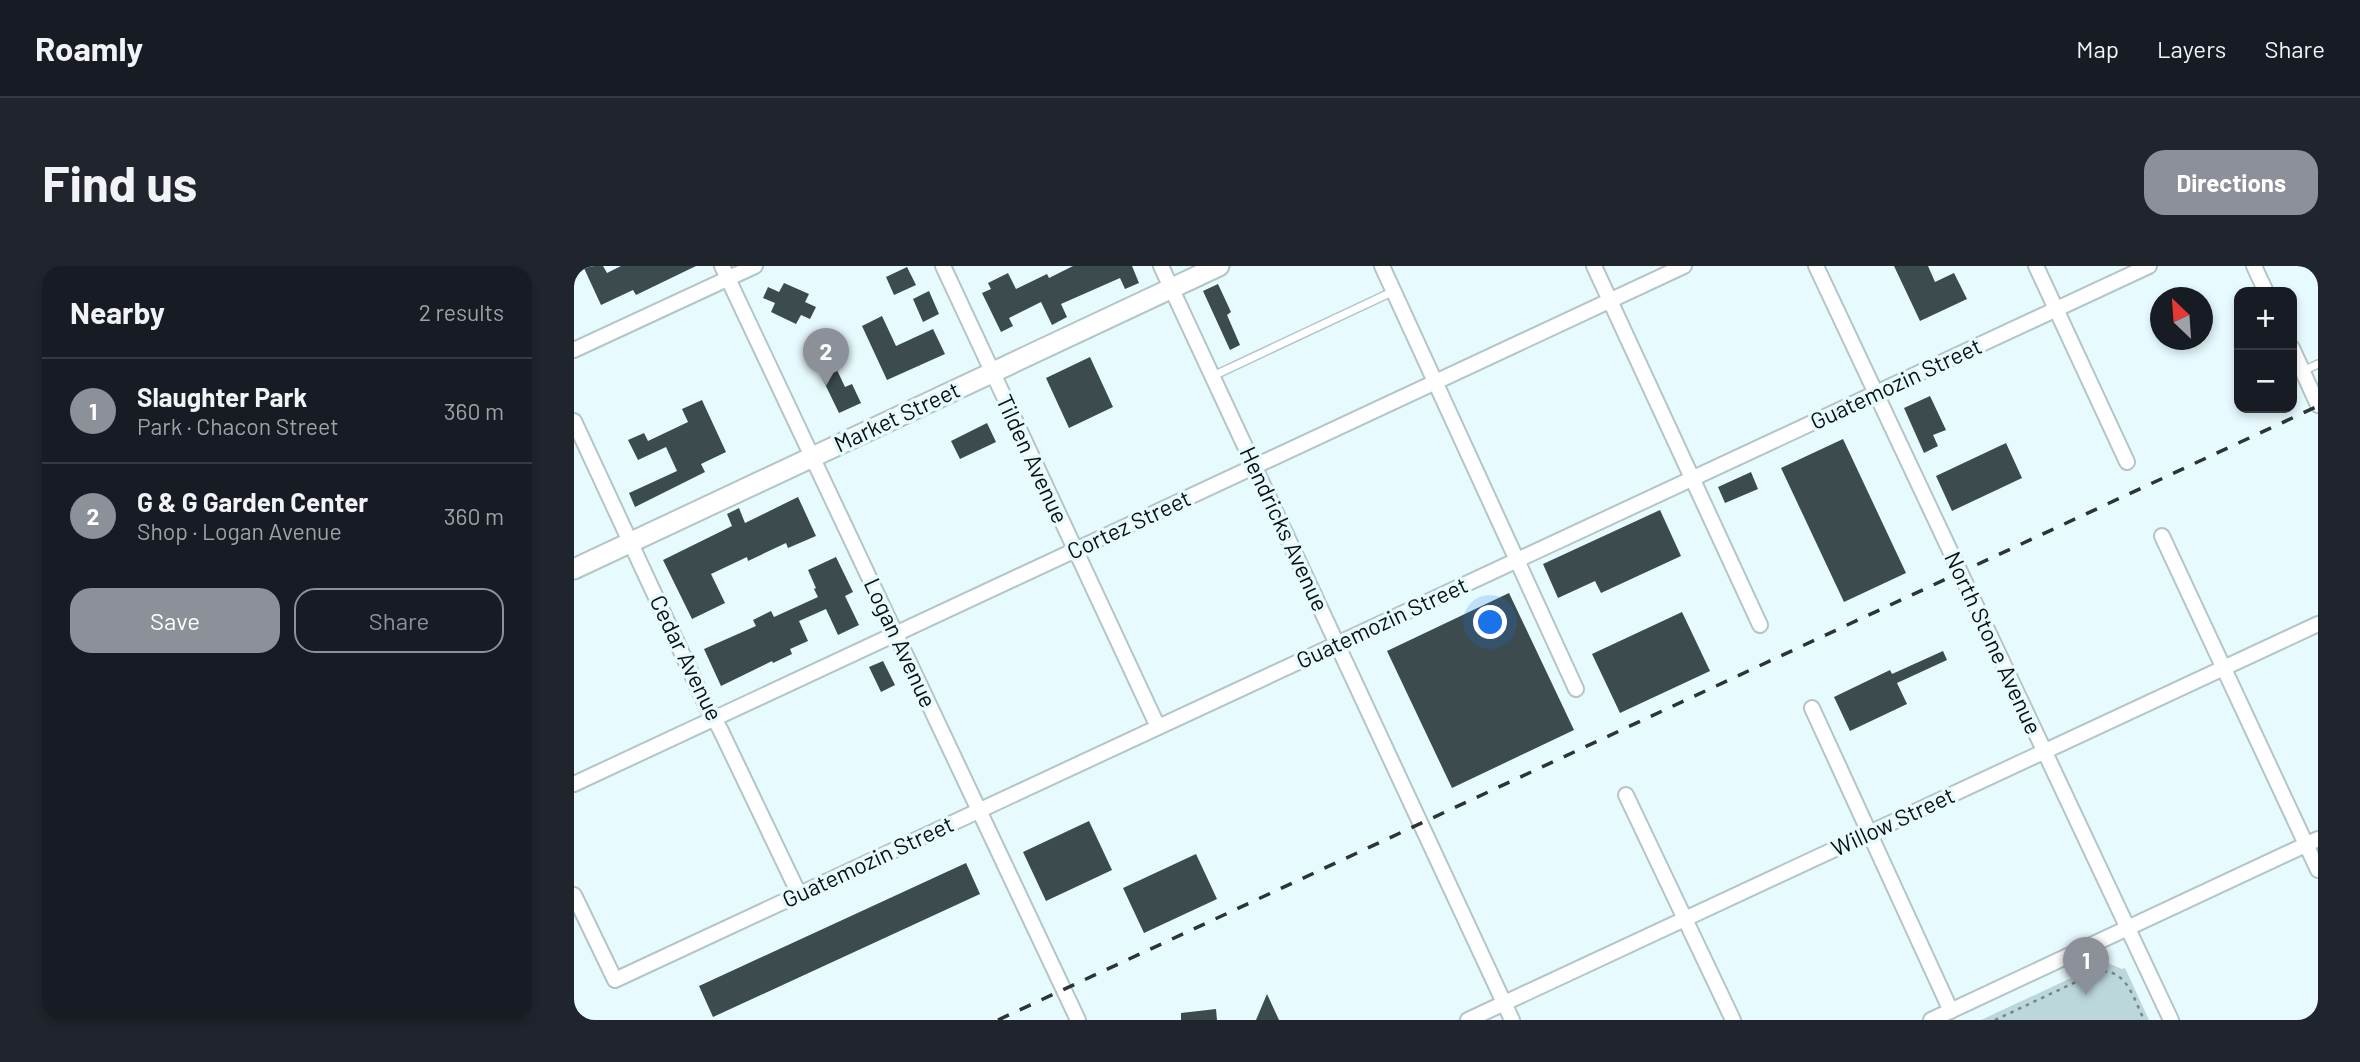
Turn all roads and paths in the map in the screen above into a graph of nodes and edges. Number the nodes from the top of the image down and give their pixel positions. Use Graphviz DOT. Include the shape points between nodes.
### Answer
graph roads {
  1 [pos="755,266"];
  2 [pos="943,266"];
  3 [pos="1161,266"];
  4 [pos="1219,266"];
  5 [pos="1382,266"];
  6 [pos="1594,266"];
  7 [pos="1684,266"];
  8 [pos="1816,266"];
  9 [pos="2036,266"];
  10 [pos="2149,266"];
  11 [pos="2254,266"];
  12 [pos="725,272"];
  13 [pos="2264,287"];
  14 [pos="1172,288"];
  15 [pos="1394,291"];
  16 [pos="1611,301"];
  17 [pos="2056,310"];
  18 [pos="574,350"];
  19 [pos="2293,350"];
  20 [pos="2318,364"];
  21 [pos="2302,371"];
  22 [pos="992,372"];
  23 [pos="1213,376"];
  24 [pos="1435,381"];
  25 [pos="1876,393"];
  26 [pos="2318,405"];
  27 [pos="574,421"];
  28 [pos="813,457"];
  29 [pos="2127,462"];
  30 [pos="1255,466"];
  31 [pos="1693,478"];
  32 [pos="2162,536"];
  33 [pos="630,542"];
  34 [pos="1074,550"];
  35 [pos="1518,559"];
  36 [pos="574,569"];
  37 [pos="2318,624"];
  38 [pos="1760,625"];
  39 [pos="895,634"];
  40 [pos="1337,644"];
  41 [pos="2224,667"];
  42 [pos="1576,689"];
  43 [pos="1812,708"];
  44 [pos="713,717"];
  45 [pos="1158,727"];
  46 [pos="2044,752"];
  47 [pos="574,784"];
  48 [pos="1626,795"];
  49 [pos="980,810"];
  50 [pos="1868,833"];
  51 [pos="2312,842"];
  52 [pos="2318,870"];
  53 [pos="574,894"];
  54 [pos="799,894"];
  55 [pos="1686,918"];
  56 [pos="2127,928"];
  57 [pos="1504,1003"];
  58 [pos="1951,1010"];
  59 [pos="1078,1020"];
  60 [pos="1468,1020"];
  61 [pos="1512,1020"];
  62 [pos="1733,1020"];
  63 [pos="1931,1020"];
  64 [pos="1995,1020"];
  65 [pos="2144,1020"];
  66 [pos="2171,1020"];
  1 -- 12 [label="street"];
  2 -- 22 [label="street, Tilden Avenue"];
  3 -- 14 [label="street, Hendricks Avenue"];
  4 -- 14 [label="street, Market Street"];
  5 -- 15 [label="street"];
  6 -- 16 [label="street"];
  7 -- 16 [label="street, Cortez Street"];
  8 -- 25 [label="street, North Stone Avenue"];
  9 -- 17 [label="street"];
  10 -- 17 [label="street, Guatemozin Street"];
  11 -- 13 [label="street"];
  12 -- 18 [label="street"];
  12 -- 28 [label="street, Logan Avenue"];
  14 -- 22 [label="street, Market Street"];
  14 -- 23 [label="street, Hendricks Avenue"];
  15 -- 23 [label="lane"];
  15 -- 24 [label="street"];
  16 -- 24 [label="street, Cortez Street"];
  16 -- 31 [label="street"];
  17 -- 25 [label="street, Guatemozin Street"];
  17 -- 29 [label="street"];
  19 -- 21 [label="street"];
  20 -- 21 [label="lane"];
  21 -- 26 [label="street"];
  22 -- 28 [label="street, Market Street"];
  22 -- 34 [label="street, Tilden Avenue"];
  23 -- 30 [label="street, Hendricks Avenue"];
  24 -- 30 [label="street, Cortez Street"];
  24 -- 35 [label="street"];
  25 -- 31 [label="street, Guatemozin Street"];
  25 -- 46 [label="street, North Stone Avenue"];
  27 -- 33 [label="street, Cedar Avenue"];
  28 -- 33 [label="street, Market Street"];
  28 -- 39 [label="street, Logan Avenue"];
  30 -- 34 [label="street, Cortez Street"];
  30 -- 40 [label="street, Hendricks Avenue"];
  31 -- 35 [label="street, Guatemozin Street"];
  31 -- 38 [label="street"];
  32 -- 41 [label="street"];
  33 -- 36 [label="street, Market Street"];
  33 -- 44 [label="street, Cedar Avenue"];
  34 -- 39 [label="street, Cortez Street"];
  34 -- 45 [label="street, Tilden Avenue"];
  35 -- 40 [label="street, Guatemozin Street"];
  35 -- 42 [label="street"];
  37 -- 41 [label="street, Willow Street"];
  39 -- 44 [label="street, Cortez Street"];
  39 -- 49 [label="street, Logan Avenue"];
  40 -- 45 [label="street, Guatemozin Street"];
  40 -- 57 [label="street, Hendricks Avenue"];
  41 -- 46 [label="street, Willow Street"];
  41 -- 51 [label="street"];
  43 -- 50 [label="street"];
  44 -- 47 [label="street, Cortez Street"];
  44 -- 54 [label="street, Cedar Avenue"];
  45 -- 49 [label="street, Guatemozin Street"];
  46 -- 50 [label="street, Willow Street"];
  46 -- 56 [label="street, North Stone Avenue"];
  48 -- 55 [label="street"];
  49 -- 54 [label="street, Guatemozin Street"];
  49 -- 59 [label="street, Logan Avenue"];
  50 -- 55 [label="street, Willow Street"];
  50 -- 58 [label="street"];
  51 -- 52 [label="street"];
  51 -- 56 [label="street"];
  53 -- 54 [label="street, Guatemozin Street" via="615,980"];
  55 -- 57 [label="street, Willow Street"];
  55 -- 62 [label="street"];
  56 -- 58 [label="street"];
  56 -- 66 [label="street, North Stone Avenue"];
  57 -- 60 [label="street, Willow Street"];
  57 -- 61 [label="street, Hendricks Avenue"];
  58 -- 63 [label="street"];
  64 -- 65 [label="path" via="2102,971 2123,978"];
}
